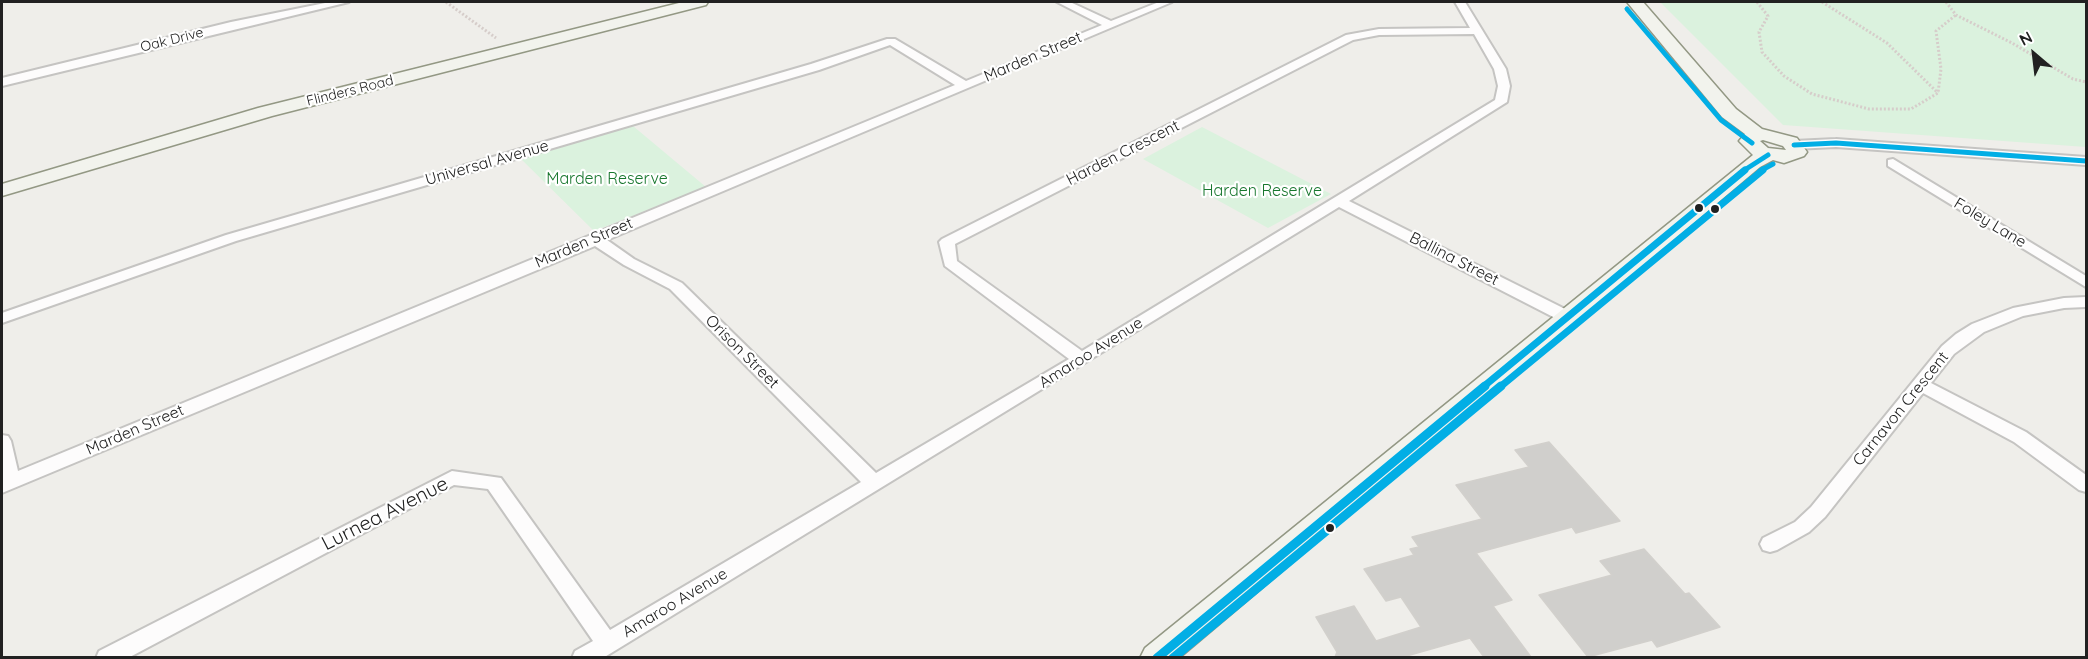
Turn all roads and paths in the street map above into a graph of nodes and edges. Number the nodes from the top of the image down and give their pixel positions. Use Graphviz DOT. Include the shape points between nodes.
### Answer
graph roads {
  1 [pos="344,2"];
  2 [pos="446,2"];
  3 [pos="700,2"];
  4 [pos="1062,2"];
  5 [pos="1167,2"];
  6 [pos="1460,2"];
  7 [pos="1635,2"];
  8 [pos="1757,2"];
  9 [pos="1822,2"];
  10 [pos="1946,2"];
  11 [pos="1956,15"];
  12 [pos="1111,25"];
  13 [pos="1476,31"];
  14 [pos="496,38"];
  15 [pos="2,82"];
  16 [pos="2086,82"];
  17 [pos="965,86"];
  18 [pos="1938,93"];
  19 [pos="1763,145"];
  20 [pos="1794,145"];
  21 [pos="2086,161"];
  22 [pos="1893,164"];
  23 [pos="2,190"];
  24 [pos="1340,202"];
  25 [pos="595,239"];
  26 [pos="2086,282"];
  27 [pos="2086,302"];
  28 [pos="1567,317"];
  29 [pos="2,318"];
  30 [pos="1081,359"];
  31 [pos="1921,385"];
  32 [pos="2,441"];
  33 [pos="6,484"];
  34 [pos="875,484"];
  35 [pos="2086,485"];
  36 [pos="1770,544"];
  37 [pos="607,643"];
  38 [pos="107,657"];
  39 [pos="583,657"];
  40 [pos="1156,657"];
  1 -- 15 [label="street, Oak Drive" via="231,25"];
  2 -- 14 [label="path"];
  3 -- 23 [label="street, Flinders Road" via="265,112"];
  4 -- 12 [label="street"];
  5 -- 12 [label="street, Marden Street"];
  6 -- 13 [label="street, Amaroo Avenue"];
  7 -- 19 [label="street" via="1729,113"];
  8 -- 18 [label="path" via="1767,16 1759,32 1762,52 1784,76 1812,94 1869,109 1911,109"];
  9 -- 18 [label="path" via="1887,43"];
  10 -- 11 [label="path"];
  11 -- 16 [label="path" via="2073,79"];
  11 -- 18 [label="path" via="1936,31 1941,69"];
  12 -- 17 [label="street, Marden Street"];
  13 -- 24 [label="street, Amaroo Avenue" via="1500,69 1504,86 1501,102"];
  13 -- 30 [label="street, Harden Crescent" via="1379,32 1350,38 947,242 950,263"];
  17 -- 25 [label="street, Marden Street"];
  17 -- 29 [label="street, Universal Avenue" via="891,41 815,67 231,238"];
  19 -- 20 [label="street" via="1790,156 1797,152"];
  19 -- 28 [label="street" via="1753,163"];
  20 -- 21 [label="street" via="1836,143"];
  22 -- 26 [label="street, Foley Lane"];
  24 -- 28 [label="street, Ballina Street"];
  24 -- 30 [label="street, Amaroo Avenue"];
  25 -- 33 [label="street, Marden Street"];
  25 -- 34 [label="street, Orison Street" via="676,286"];
  27 -- 31 [label="street, Carnavon Crescent" via="2040,307 1978,328 1948,350"];
  28 -- 40 [label="street"];
  30 -- 34 [label="street, Amaroo Avenue"];
  31 -- 35 [label="street" via="2020,437"];
  31 -- 36 [label="street, Carnavon Crescent" via="1818,512 1802,527"];
  32 -- 33 [label="street"];
  34 -- 37 [label="street, Amaroo Avenue"];
  37 -- 38 [label="street, Lurnea Avenue" via="494,483 452,478"];
  37 -- 39 [label="street, Amaroo Avenue"];
}
